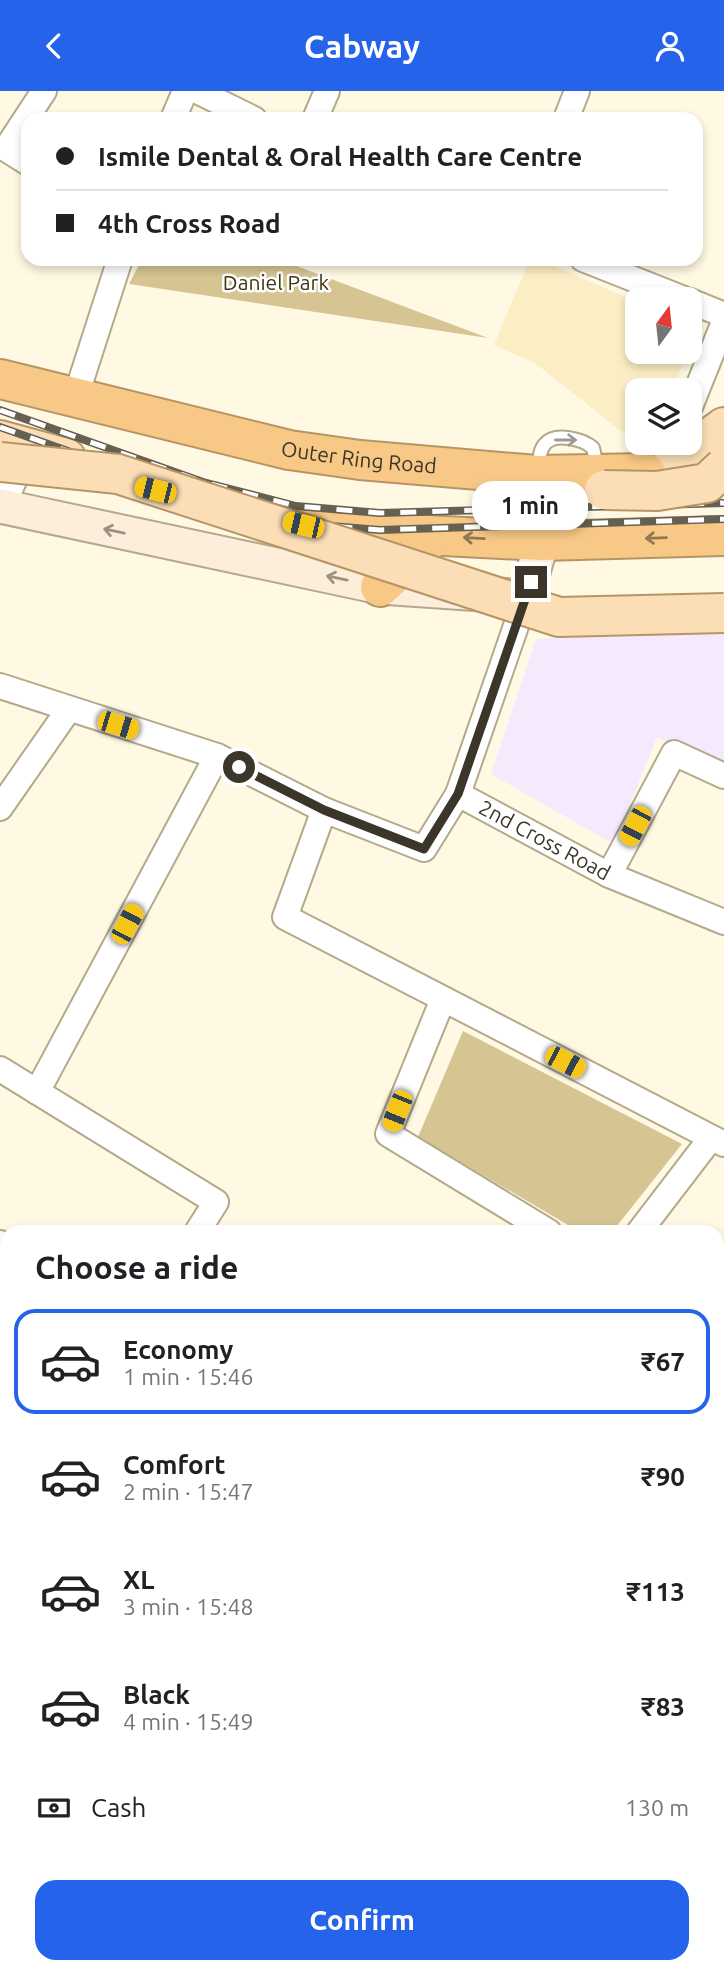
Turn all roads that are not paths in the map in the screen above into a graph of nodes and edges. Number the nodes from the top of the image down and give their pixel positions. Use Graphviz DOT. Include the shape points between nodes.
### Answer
graph roads {
  1 [pos="44,91"];
  2 [pos="185,91"];
  3 [pos="197,91"];
  4 [pos="327,91"];
  5 [pos="577,91"];
  6 [pos="30,112"];
  7 [pos="176,112"];
  8 [pos="240,112"];
  9 [pos="319,112"];
  10 [pos="569,112"];
  11 [pos="21,126"];
  12 [pos="21,159"];
  13 [pos="118,266"];
  14 [pos="601,266"];
  15 [pos="654,287"];
  16 [pos="702,307"];
  17 [pos="724,315"];
  18 [pos="724,322"];
  19 [pos="702,378"];
  20 [pos="0,379"];
  21 [pos="0,390"];
  22 [pos="75,399"];
  23 [pos="724,427"];
  24 [pos="6,451"];
  25 [pos="669,458"];
  26 [pos="724,465"];
  27 [pos="724,473"];
  28 [pos="601,482"];
  29 [pos="1,508"];
  30 [pos="435,536"];
  31 [pos="724,536"];
  32 [pos="542,541"];
  33 [pos="380,587"];
  34 [pos="724,596"];
  35 [pos="526,597"];
  36 [pos="724,613"];
  37 [pos="0,686"];
  38 [pos="69,709"];
  39 [pos="217,756"];
  40 [pos="724,776"];
  41 [pos="458,794"];
  42 [pos="0,808"];
  43 [pos="324,810"];
  44 [pos="609,875"];
  45 [pos="724,922"];
  46 [pos="443,999"];
  47 [pos="0,1069"];
  48 [pos="37,1092"];
  49 [pos="718,1141"];
  50 [pos="201,1225"];
  51 [pos="538,1225"];
  52 [pos="645,1225"];
  1 -- 6 [label="street"];
  2 -- 7 [label="street"];
  3 -- 8 [label="street"];
  4 -- 9 [label="street"];
  5 -- 10 [label="street"];
  11 -- 12 [label="street" via="6,149"];
  13 -- 22 [label="street"];
  14 -- 15 [label="street"];
  16 -- 17 [label="street"];
  18 -- 19 [label="street"];
  20 -- 22 [label="highway, Outer Ring Road"];
  21 -- 28 [label="main road" via="307,465 479,488"];
  22 -- 28 [label="highway, Outer Ring Road, one-way" via="289,450"];
  23 -- 25 [label="main road"];
  24 -- 29 [label="street"];
  24 -- 30 [label="highway" via="328,530"];
  24 -- 36 [label="main road, bridge" via="118,474 559,617"];
  25 -- 26 [label="street"];
  25 -- 27 [label="highway, Outer Ring Road"];
  25 -- 28 [label="highway, Outer Ring Road"];
  26 -- 28 [label="main road, bridge" via="707,483 657,491"];
  33 -- 29 [label="street, one-way"];
  32 -- 30 [label="highway, one-way"];
  30 -- 33 [label="highway"];
  31 -- 32 [label="highway, one-way"];
  32 -- 35 [label="street"];
  33 -- 35 [label="street"];
  34 -- 35 [label="street"];
  35 -- 41 [label="street"];
  37 -- 38 [label="street, 2nd Cross Road"];
  38 -- 39 [label="street, 2nd Cross Road"];
  38 -- 42 [label="street"];
  39 -- 43 [label="street, 2nd Cross Road"];
  39 -- 48 [label="street"];
  40 -- 44 [label="street" via="674,753"];
  41 -- 43 [label="street, 2nd Cross Road" via="424,849"];
  41 -- 44 [label="street, 2nd Cross Road"];
  43 -- 46 [label="street" via="285,917"];
  44 -- 45 [label="street, 2nd Cross Road"];
  46 -- 49 [label="street"];
  46 -- 51 [label="street" via="388,1134"];
  47 -- 48 [label="street"];
  48 -- 50 [label="street" via="216,1202"];
  49 -- 52 [label="street"];
}
